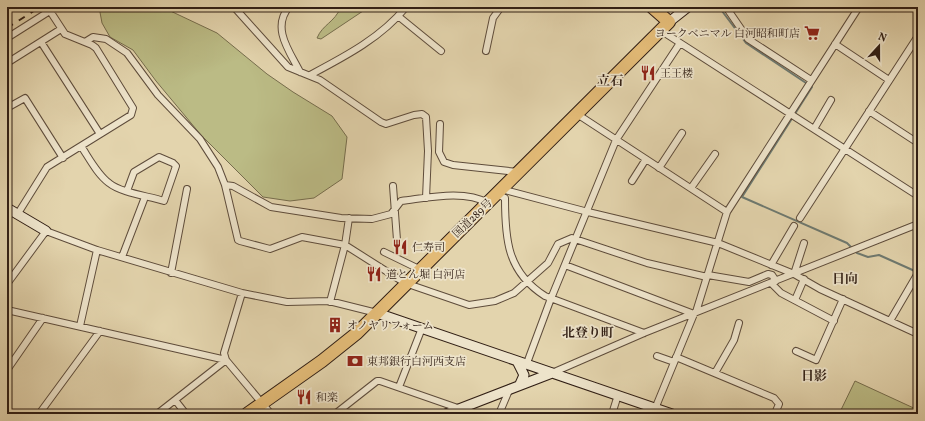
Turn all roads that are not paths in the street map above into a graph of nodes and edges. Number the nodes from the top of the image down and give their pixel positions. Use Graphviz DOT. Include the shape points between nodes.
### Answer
graph roads {
  1 [pos="56,7"];
  2 [pos="234,7"];
  3 [pos="289,7"];
  4 [pos="406,7"];
  5 [pos="501,7"];
  6 [pos="652,7"];
  7 [pos="688,7"];
  8 [pos="726,7"];
  9 [pos="859,7"];
  10 [pos="50,11"];
  11 [pos="398,16"];
  12 [pos="669,22"];
  13 [pos="61,30"];
  14 [pos="660,30"];
  15 [pos="918,36"];
  16 [pos="7,38"];
  17 [pos="41,42"];
  18 [pos="85,42"];
  19 [pos="680,43"];
  20 [pos="835,44"];
  21 [pos="442,51"];
  22 [pos="486,51"];
  23 [pos="7,63"];
  24 [pos="300,72"];
  25 [pos="310,75"];
  26 [pos="811,80"];
  27 [pos="889,80"];
  28 [pos="831,100"];
  29 [pos="7,108"];
  30 [pos="869,111"];
  31 [pos="577,114"];
  32 [pos="790,114"];
  33 [pos="440,124"];
  34 [pos="814,129"];
  35 [pos="682,133"];
  36 [pos="100,134"];
  37 [pos="616,140"];
  38 [pos="918,143"];
  39 [pos="81,146"];
  40 [pos="844,149"];
  41 [pos="715,154"];
  42 [pos="63,158"];
  43 [pos="646,159"];
  44 [pos="659,168"];
  45 [pos="519,173"];
  46 [pos="632,181"];
  47 [pos="225,185"];
  48 [pos="393,186"];
  49 [pos="691,188"];
  50 [pos="187,189"];
  51 [pos="127,191"];
  52 [pos="499,192"];
  53 [pos="918,196"];
  54 [pos="145,197"];
  55 [pos="426,198"];
  56 [pos="488,203"];
  57 [pos="396,207"];
  58 [pos="7,208"];
  59 [pos="588,212"];
  60 [pos="727,212"];
  61 [pos="17,215"];
  62 [pos="349,218"];
  63 [pos="800,218"];
  64 [pos="918,224"];
  65 [pos="794,226"];
  66 [pos="46,231"];
  67 [pos="577,239"];
  68 [pos="397,240"];
  69 [pos="718,243"];
  70 [pos="804,243"];
  71 [pos="345,244"];
  72 [pos="97,250"];
  73 [pos="384,252"];
  74 [pos="122,257"];
  75 [pos="565,265"];
  76 [pos="771,265"];
  77 [pos="419,269"];
  78 [pos="172,273"];
  79 [pos="794,274"];
  80 [pos="918,274"];
  81 [pos="708,276"];
  82 [pos="804,279"];
  83 [pos="526,281"];
  84 [pos="774,282"];
  85 [pos="405,283"];
  86 [pos="7,284"];
  87 [pos="242,293"];
  88 [pos="552,299"];
  89 [pos="843,299"];
  90 [pos="795,300"];
  91 [pos="330,302"];
  92 [pos="7,310"];
  93 [pos="377,313"];
  94 [pos="695,313"];
  95 [pos="43,318"];
  96 [pos="834,321"];
  97 [pos="890,321"];
  98 [pos="738,323"];
  99 [pos="80,326"];
  100 [pos="422,328"];
  101 [pos="100,331"];
  102 [pos="644,333"];
  103 [pos="918,334"];
  104 [pos="796,351"];
  105 [pos="657,356"];
  106 [pos="226,360"];
  107 [pos="675,360"];
  108 [pos="517,361"];
  109 [pos="527,363"];
  110 [pos="7,370"];
  111 [pos="552,373"];
  112 [pos="715,373"];
  113 [pos="520,384"];
  114 [pos="399,387"];
  115 [pos="510,388"];
  116 [pos="618,395"];
  117 [pos="175,400"];
  118 [pos="262,403"];
  119 [pos="460,408"];
  120 [pos="656,412"];
  121 [pos="39,414"];
  122 [pos="157,414"];
  123 [pos="186,414"];
  124 [pos="247,414"];
  125 [pos="271,414"];
  126 [pos="335,414"];
  127 [pos="446,414"];
  128 [pos="475,414"];
  129 [pos="500,414"];
  130 [pos="612,414"];
  131 [pos="672,414"];
  132 [pos="777,414"];
  1 -- 10 [label="street"];
  2 -- 24 [label="street" via="288,67"];
  3 -- 24 [label="street" via="283,14 281,24 283,40"];
  4 -- 11 [label="street"];
  5 -- 22 [label="street" via="493,18"];
  6 -- 12 [label="highway"];
  7 -- 12 [label="street"];
  8 -- 26 [label="street" via="748,39"];
  9 -- 20 [label="street"];
  10 -- 13 [label="street"];
  10 -- 16 [label="street"];
  11 -- 21 [label="street"];
  11 -- 25 [label="street" via="360,47"];
  12 -- 14 [label="highway, 国道289号"];
  13 -- 17 [label="street"];
  13 -- 18 [label="street"];
  14 -- 19 [label="street"];
  14 -- 31 [label="highway, 国道289号"];
  15 -- 27 [label="street"];
  17 -- 23 [label="street"];
  17 -- 36 [label="street"];
  18 -- 36 [label="street" via="96,48 133,108 131,115"];
  18 -- 47 [label="street" via="92,37 106,39 128,53 158,95 200,139 218,167"];
  19 -- 32 [label="street"];
  19 -- 37 [label="street"];
  20 -- 26 [label="street"];
  20 -- 27 [label="street"];
  24 -- 25 [label="street"];
  25 -- 55 [label="street" via="386,124 414,115 422,114 426,117"];
  26 -- 32 [label="street"];
  27 -- 30 [label="street"];
  28 -- 34 [label="street"];
  29 -- 42 [label="street" via="25,98"];
  30 -- 38 [label="street"];
  30 -- 40 [label="street"];
  31 -- 37 [label="street"];
  31 -- 45 [label="highway, 国道289号"];
  32 -- 34 [label="street"];
  32 -- 60 [label="street"];
  33 -- 45 [label="street" via="439,152 444,162"];
  34 -- 40 [label="street"];
  35 -- 44 [label="street"];
  36 -- 39 [label="street"];
  37 -- 43 [label="street"];
  37 -- 59 [label="street"];
  39 -- 42 [label="street"];
  39 -- 51 [label="street" via="103,179 110,185"];
  40 -- 53 [label="street"];
  40 -- 63 [label="street"];
  41 -- 49 [label="street"];
  42 -- 61 [label="street" via="47,167"];
  43 -- 44 [label="street"];
  43 -- 46 [label="street"];
  44 -- 49 [label="street"];
  45 -- 52 [label="highway, 国道289号"];
  47 -- 62 [label="street" via="271,206"];
  47 -- 71 [label="street" via="240,241 270,248 302,237"];
  48 -- 57 [label="street"];
  49 -- 60 [label="street"];
  50 -- 78 [label="street"];
  51 -- 54 [label="street"];
  51 -- 54 [label="street" via="134,172 159,157 173,163 176,166 164,201"];
  52 -- 56 [label="highway, 国道289号"];
  52 -- 59 [label="street"];
  52 -- 83 [label="street" via="505,198 508,246 514,264"];
  54 -- 74 [label="street"];
  55 -- 56 [label="street" via="478,197"];
  55 -- 57 [label="street" via="401,201"];
  56 -- 77 [label="highway, 国道289号"];
  57 -- 62 [label="street" via="390,214 372,219"];
  57 -- 68 [label="street"];
  58 -- 61 [label="street"];
  59 -- 67 [label="street"];
  59 -- 69 [label="street"];
  60 -- 69 [label="street"];
  61 -- 66 [label="street"];
  62 -- 71 [label="street"];
  64 -- 79 [label="street"];
  65 -- 76 [label="street"];
  66 -- 72 [label="street"];
  66 -- 86 [label="street"];
  67 -- 75 [label="street"];
  67 -- 81 [label="street" via="647,263"];
  67 -- 83 [label="street" via="562,241 554,249 548,263"];
  69 -- 76 [label="street"];
  69 -- 81 [label="street"];
  70 -- 79 [label="street"];
  71 -- 85 [label="street"];
  71 -- 91 [label="street"];
  72 -- 74 [label="street"];
  72 -- 99 [label="street"];
  73 -- 77 [label="street"];
  74 -- 78 [label="street"];
  75 -- 88 [label="street"];
  75 -- 94 [label="street"];
  76 -- 79 [label="street"];
  77 -- 85 [label="highway, 国道289号"];
  78 -- 87 [label="street"];
  79 -- 82 [label="street"];
  79 -- 84 [label="street"];
  80 -- 97 [label="street"];
  81 -- 84 [label="street" via="749,282 768,274 772,275"];
  81 -- 94 [label="street"];
  82 -- 89 [label="street"];
  82 -- 90 [label="street"];
  83 -- 85 [label="street" via="509,296 469,305"];
  83 -- 88 [label="street" via="533,289"];
  84 -- 90 [label="street" via="780,292"];
  84 -- 94 [label="street"];
  85 -- 93 [label="highway, 国道289号"];
  87 -- 91 [label="street" via="287,302"];
  87 -- 106 [label="street" via="224,352"];
  88 -- 102 [label="street"];
  88 -- 109 [label="street"];
  89 -- 96 [label="street"];
  89 -- 97 [label="street"];
  90 -- 96 [label="street"];
  91 -- 93 [label="street"];
  92 -- 95 [label="street"];
  93 -- 100 [label="street"];
  93 -- 118 [label="highway, 国道289号" via="322,361"];
  94 -- 102 [label="street"];
  94 -- 107 [label="street"];
  95 -- 99 [label="street"];
  95 -- 110 [label="street"];
  96 -- 104 [label="street" via="816,360"];
  97 -- 103 [label="street"];
  98 -- 112 [label="street" via="734,340"];
  99 -- 101 [label="street"];
  100 -- 108 [label="street"];
  100 -- 114 [label="street"];
  101 -- 106 [label="street"];
  101 -- 121 [label="street"];
  102 -- 111 [label="street"];
  105 -- 107 [label="street"];
  106 -- 117 [label="street"];
  106 -- 118 [label="street"];
  107 -- 112 [label="street"];
  107 -- 120 [label="street"];
  108 -- 109 [label="street"];
  108 -- 113 [label="street" via="524,375"];
  109 -- 111 [label="street"];
  111 -- 113 [label="street"];
  111 -- 116 [label="street"];
  112 -- 132 [label="street" via="774,398 779,404"];
  113 -- 115 [label="street"];
  114 -- 119 [label="street"];
  114 -- 126 [label="street" via="377,381"];
  115 -- 119 [label="street"];
  115 -- 129 [label="street"];
  116 -- 120 [label="street"];
  116 -- 130 [label="street"];
  117 -- 122 [label="street"];
  117 -- 123 [label="street"];
  118 -- 124 [label="highway, 国道289号"];
  118 -- 125 [label="street"];
  119 -- 127 [label="street"];
  119 -- 128 [label="street"];
  120 -- 131 [label="street"];
}
